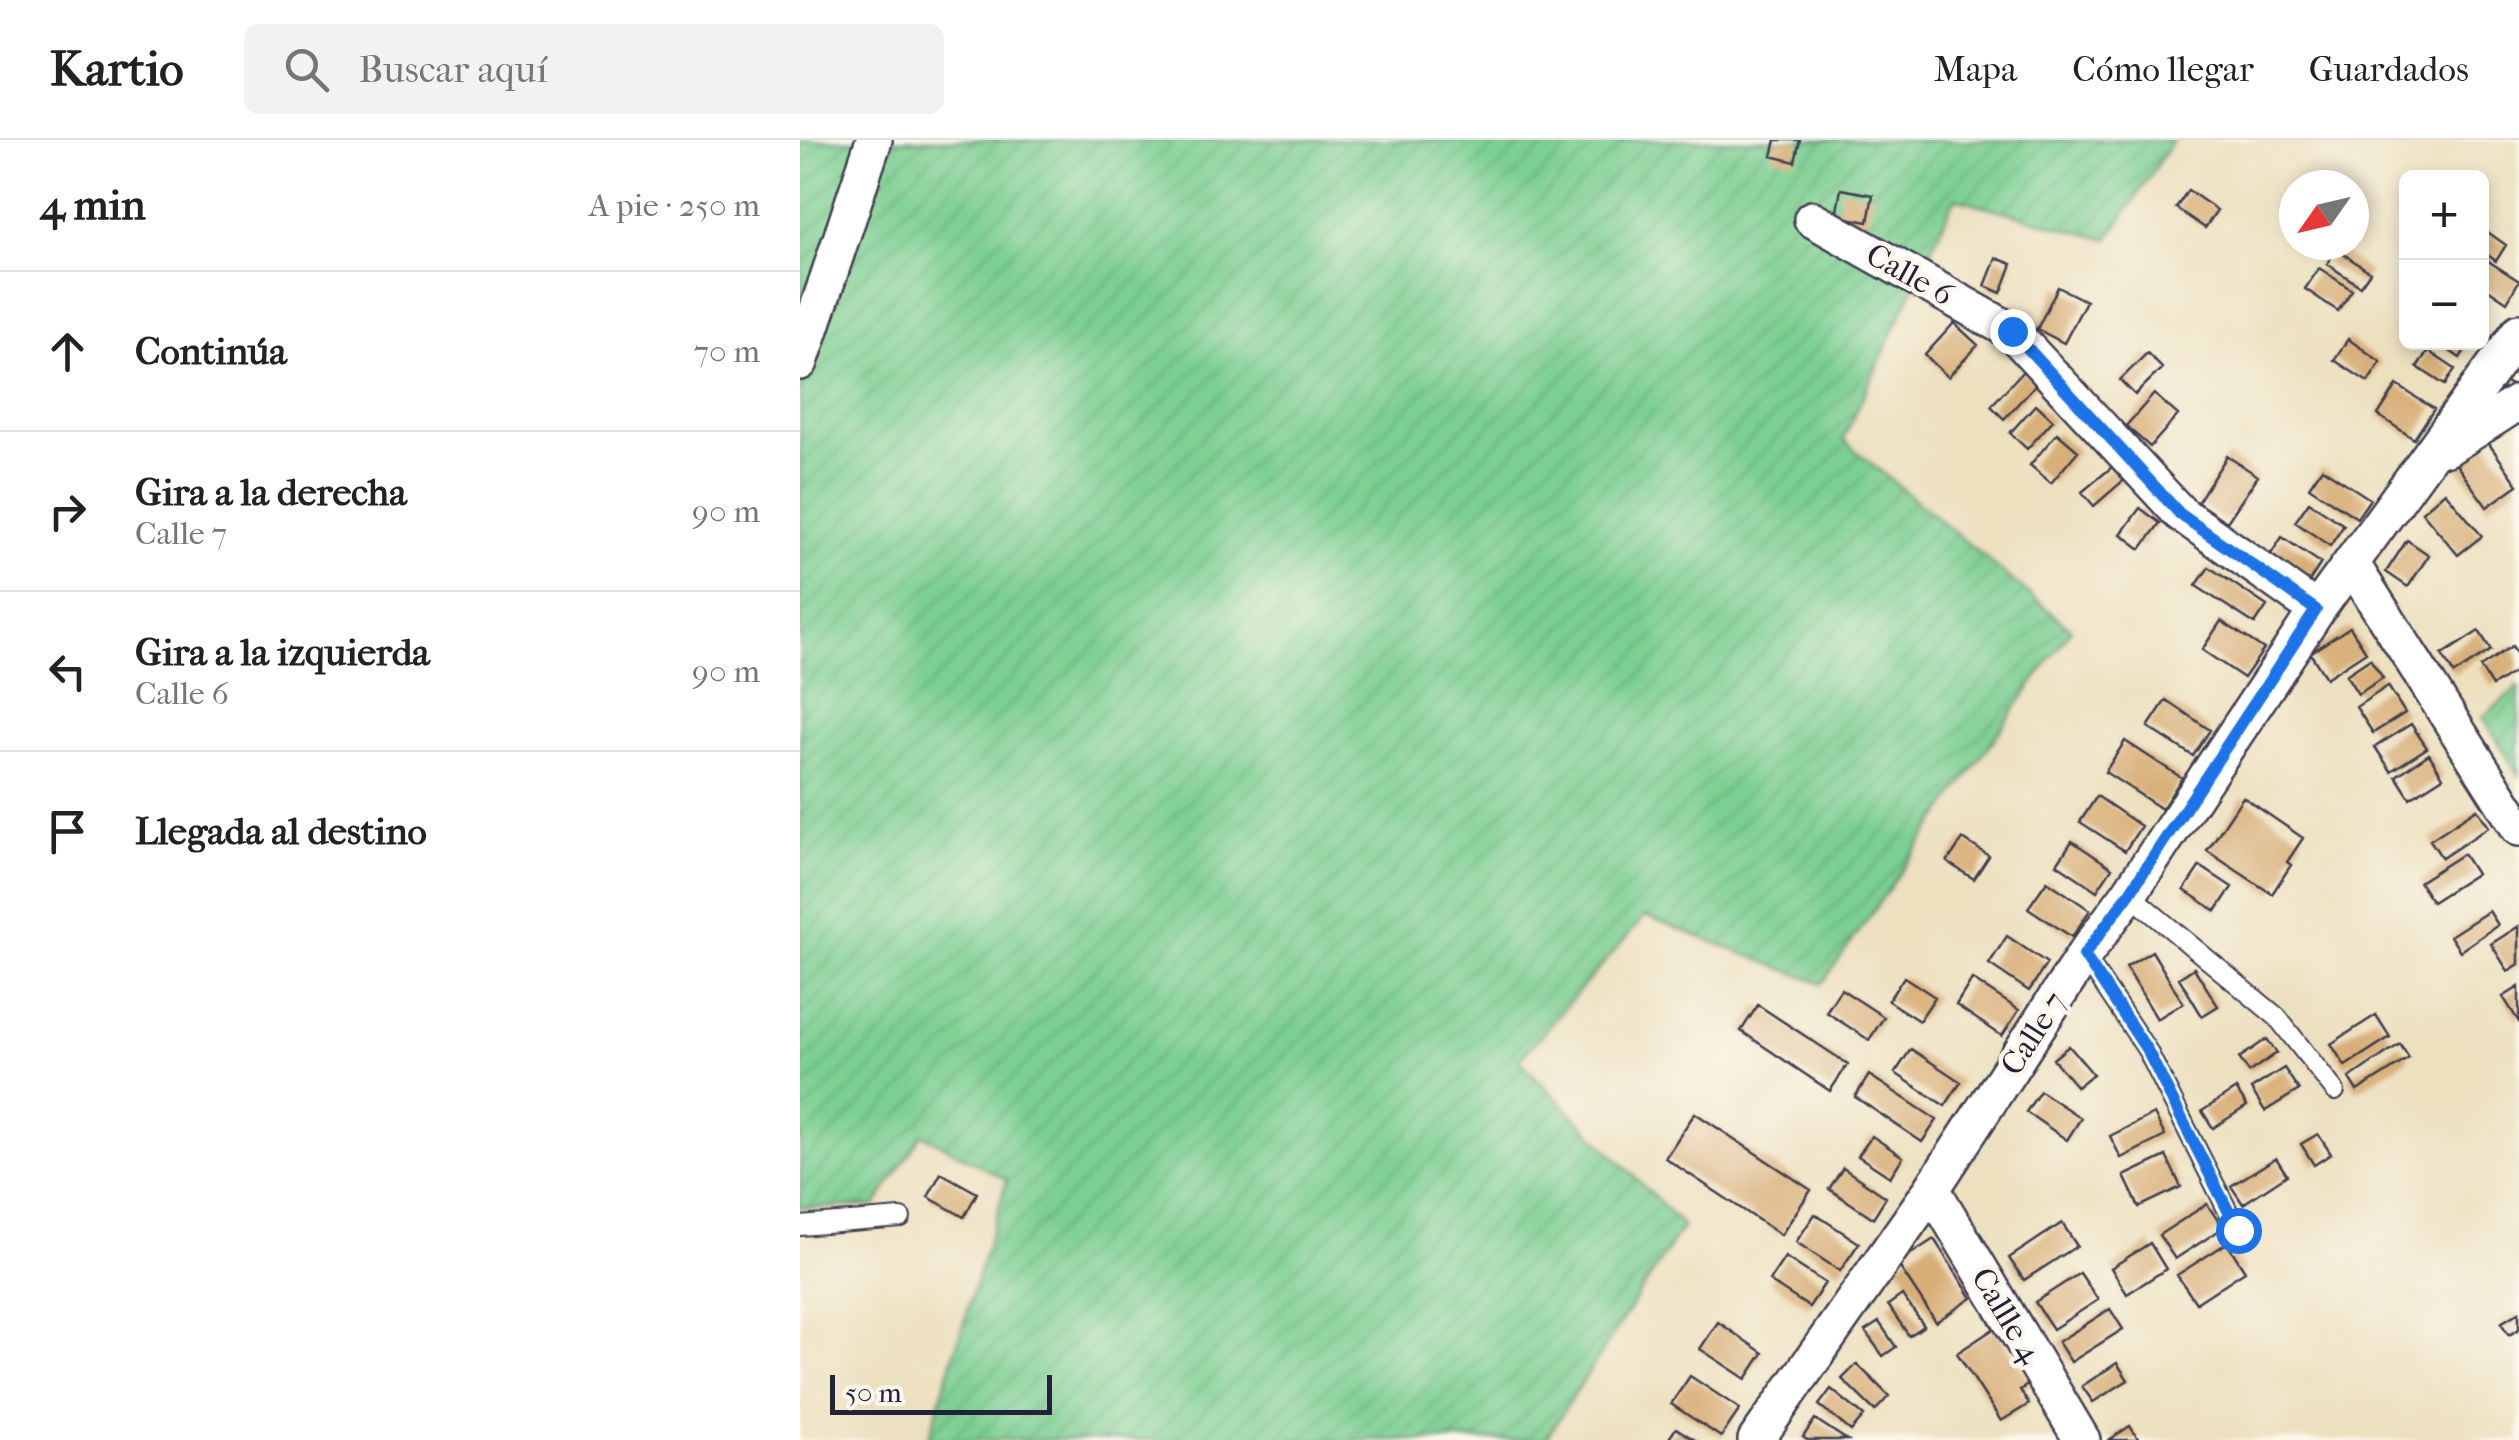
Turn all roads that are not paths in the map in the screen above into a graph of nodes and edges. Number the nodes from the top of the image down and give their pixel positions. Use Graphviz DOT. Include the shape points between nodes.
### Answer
graph roads {
  1 [pos="874,140"];
  2 [pos="1812,219"];
  3 [pos="2519,332"];
  4 [pos="800,362"];
  5 [pos="2519,402"];
  6 [pos="2429,460"];
  7 [pos="2352,563"];
  8 [pos="2316,610"];
  9 [pos="2519,828"];
  10 [pos="2129,894"];
  11 [pos="2084,955"];
  12 [pos="2335,1091"];
  13 [pos="1932,1189"];
  14 [pos="901,1218"];
  15 [pos="800,1226"];
  16 [pos="2238,1230"];
  17 [pos="1756,1440"];
  18 [pos="2082,1440"];
  1 -- 4 [label="street"];
  2 -- 8 [label="street, Calle 6" via="2012,331 2180,514"];
  3 -- 6 [label="street, Calle 7"];
  5 -- 6 [label="street"];
  6 -- 7 [label="street, Calle 7"];
  7 -- 8 [label="street, Calle 7"];
  7 -- 9 [label="street"];
  8 -- 10 [label="street, Calle 7"];
  10 -- 11 [label="street, Calle 7"];
  10 -- 12 [label="lane" via="2277,1017"];
  11 -- 13 [label="street, Calle 7"];
  11 -- 16 [label="lane" via="2147,1050"];
  13 -- 17 [label="street, Calle 7"];
  13 -- 18 [label="street, Callle 4"];
  14 -- 15 [label="lane"];
}
